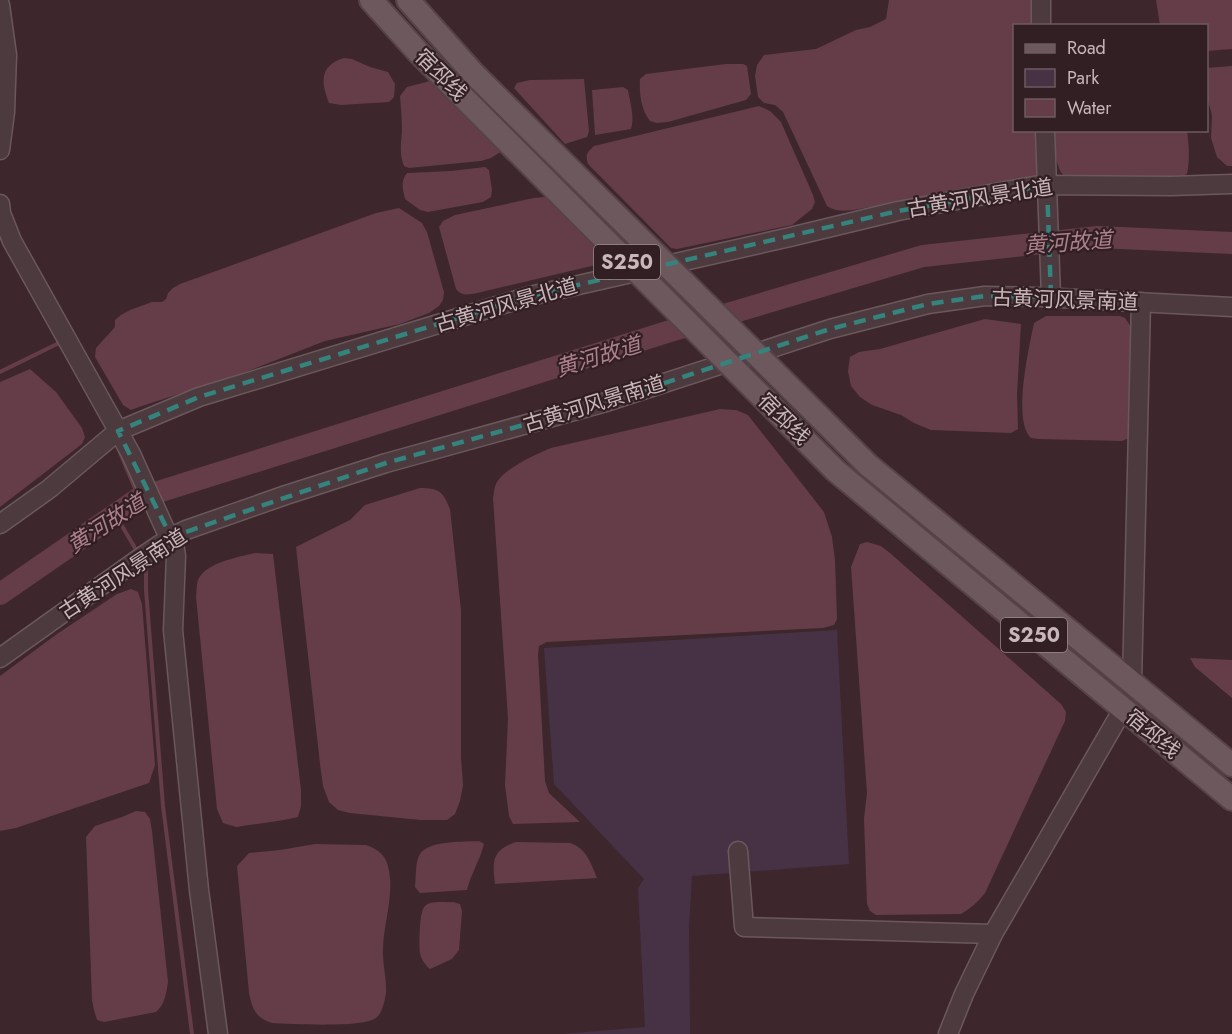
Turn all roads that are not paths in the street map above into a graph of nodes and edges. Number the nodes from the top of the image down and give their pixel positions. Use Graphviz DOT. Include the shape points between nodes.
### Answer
graph roads {
  1 [pos="371,0"];
  2 [pos="408,0"];
  3 [pos="1041,0"];
  4 [pos="0,5"];
  5 [pos="1041,24"];
  6 [pos="1045,132"];
  7 [pos="0,150"];
  8 [pos="1232,184"];
  9 [pos="1047,191"];
  10 [pos="0,210"];
  11 [pos="1051,292"];
  12 [pos="1141,302"];
  13 [pos="1232,307"];
  14 [pos="118,431"];
  15 [pos="0,524"];
  16 [pos="168,533"];
  17 [pos="0,658"];
  18 [pos="1132,682"];
  19 [pos="1124,709"];
  20 [pos="1232,765"];
  21 [pos="1232,799"];
  22 [pos="738,851"];
  23 [pos="993,934"];
  24 [pos="218,1034"];
  25 [pos="948,1034"];
  1 -- 19 [label="main road, 宿邳线 / S250, bridge" via="418,52 836,471"];
  2 -- 18 [label="main road, 宿邳线 / S250, bridge" via="473,73 868,465"];
  3 -- 5 [label="street"];
  4 -- 7 [label="street" via="7,55"];
  6 -- 9 [label="street"];
  8 -- 9 [label="street, 古黄河风景北道"];
  9 -- 11 [label="street"];
  9 -- 14 [label="street, 古黄河风景北道" via="1038,185 898,211 530,296 199,398"];
  10 -- 14 [label="street" via="12,241"];
  11 -- 12 [label="street, 古黄河风景南道"];
  11 -- 16 [label="street, 古黄河风景南道" via="928,304 830,329 603,403 386,463"];
  12 -- 13 [label="street, 古黄河风景南道"];
  12 -- 18 [label="street"];
  14 -- 15 [label="street, 古黄河风景北道"];
  14 -- 16 [label="street"];
  16 -- 17 [label="street, 古黄河风景南道"];
  16 -- 24 [label="street" via="176,556 173,630"];
  18 -- 20 [label="main road, 宿邳线 / S250"];
  19 -- 21 [label="main road, 宿邳线 / S250"];
  19 -- 23 [label="street"];
  22 -- 23 [label="street" via="744,927"];
  23 -- 25 [label="street"];
}
